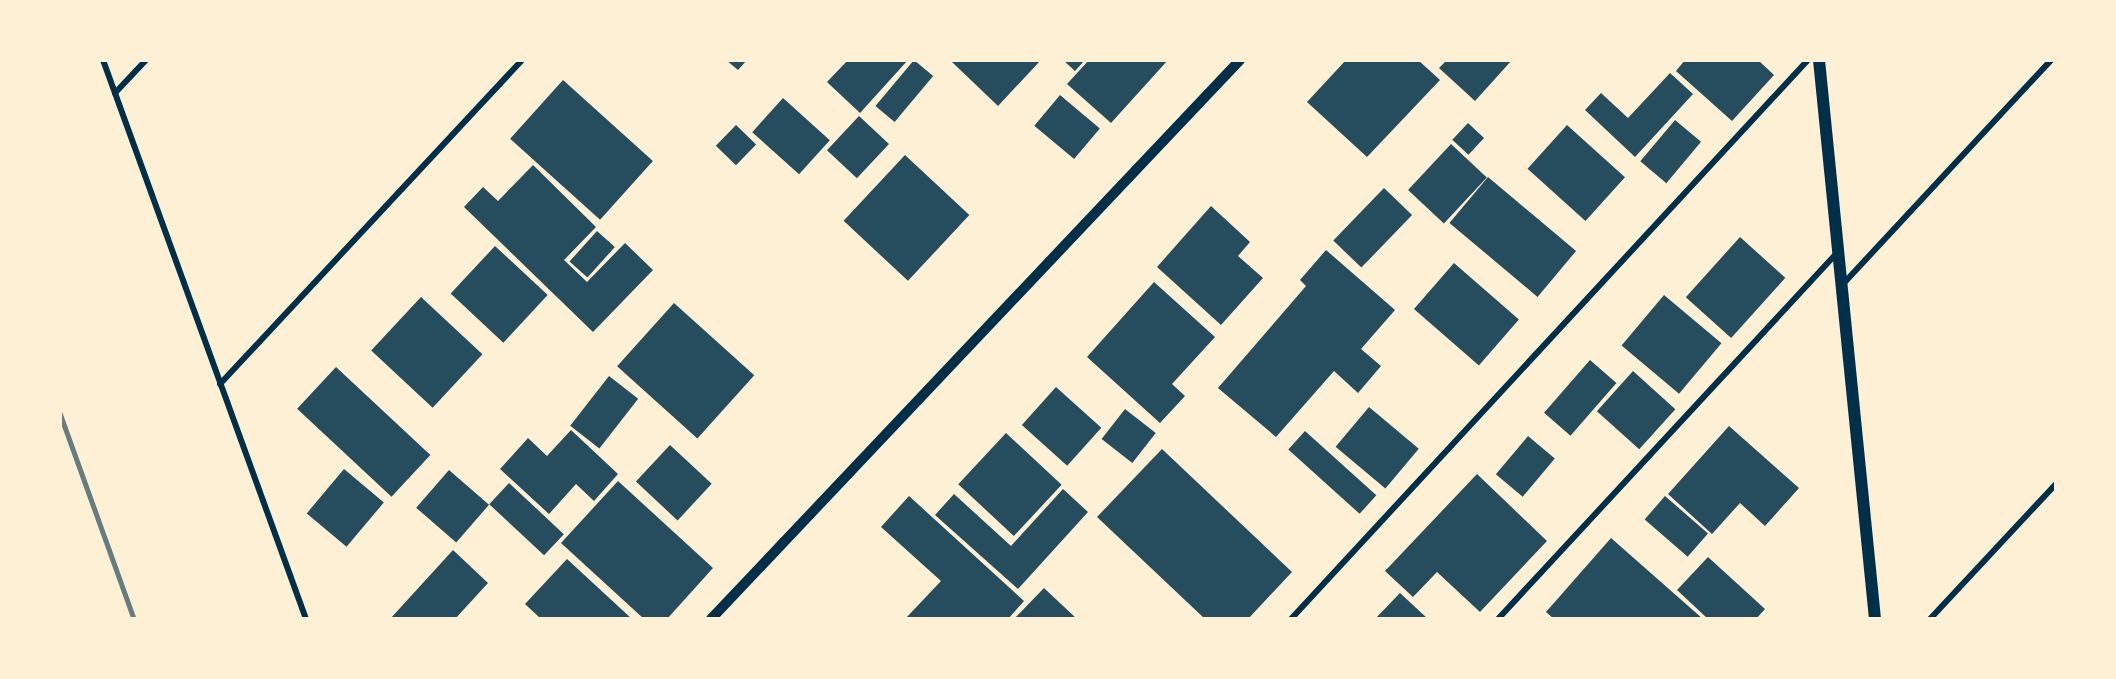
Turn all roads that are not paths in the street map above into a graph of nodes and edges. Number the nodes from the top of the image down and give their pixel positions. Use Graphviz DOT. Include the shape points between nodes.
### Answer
graph roads {
  1 [pos="103,60"];
  2 [pos="146,60"];
  3 [pos="522,60"];
  4 [pos="1240,60"];
  5 [pos="1808,60"];
  6 [pos="1819,60"];
  7 [pos="2051,60"];
  8 [pos="115,93"];
  9 [pos="1836,254"];
  10 [pos="1840,286"];
  11 [pos="220,384"];
  12 [pos="2056,484"];
  13 [pos="306,619"];
  14 [pos="711,619"];
  15 [pos="1291,619"];
  16 [pos="1498,619"];
  17 [pos="1875,619"];
  18 [pos="1930,619"];
  1 -- 8 [label="street"];
  2 -- 8 [label="street"];
  3 -- 11 [label="street"];
  4 -- 14 [label="street"];
  5 -- 15 [label="street"];
  6 -- 9 [label="main road"];
  7 -- 10 [label="street"];
  8 -- 11 [label="street"];
  9 -- 10 [label="main road"];
  9 -- 16 [label="street"];
  10 -- 17 [label="main road"];
  11 -- 13 [label="street"];
  12 -- 18 [label="street"];
}
